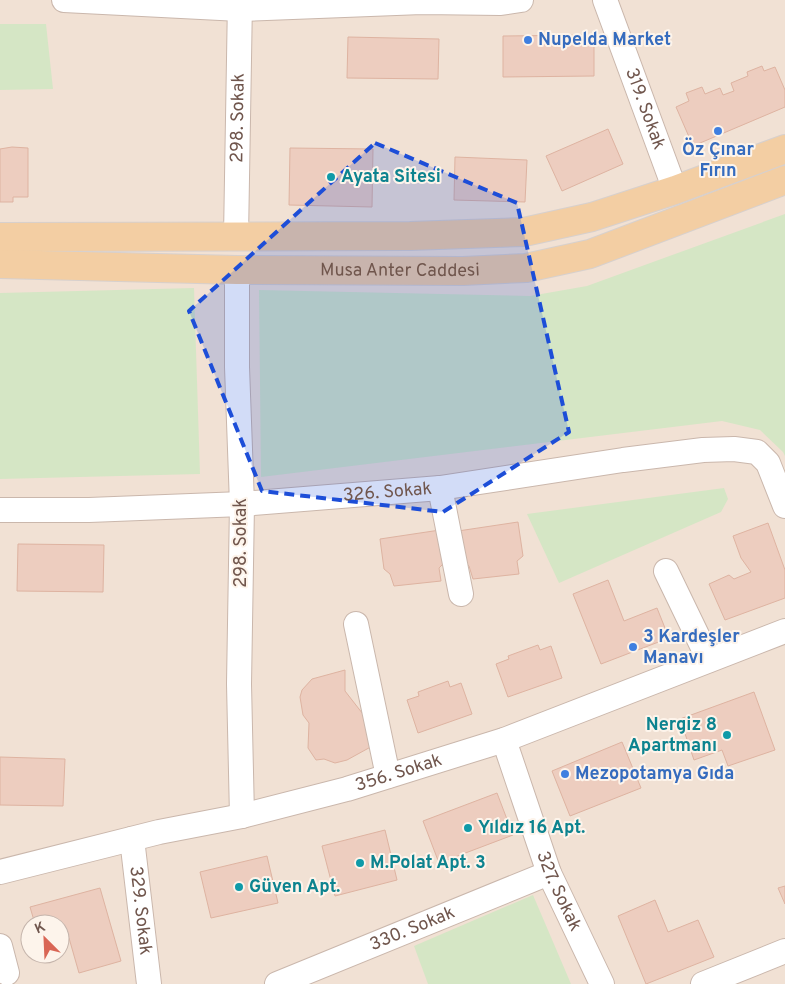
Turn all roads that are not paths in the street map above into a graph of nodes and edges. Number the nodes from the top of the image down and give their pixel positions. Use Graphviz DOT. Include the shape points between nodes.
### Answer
graph roads {
  1 [pos="64,0"];
  2 [pos="521,0"];
  3 [pos="605,0"];
  4 [pos="240,4"];
  5 [pos="785,149"];
  6 [pos="785,180"];
  7 [pos="675,190"];
  8 [pos="0,237"];
  9 [pos="236,237"];
  10 [pos="0,264"];
  11 [pos="237,270"];
  12 [pos="440,488"];
  13 [pos="242,504"];
  14 [pos="785,506"];
  15 [pos="0,510"];
  16 [pos="666,571"];
  17 [pos="461,594"];
  18 [pos="356,624"];
  19 [pos="785,631"];
  20 [pos="709,660"];
  21 [pos="504,740"];
  22 [pos="388,776"];
  23 [pos="242,816"];
  24 [pos="132,839"];
  25 [pos="0,872"];
  26 [pos="549,873"];
  27 [pos="0,946"];
  28 [pos="785,951"];
  29 [pos="7,973"];
  30 [pos="149,984"];
  31 [pos="277,984"];
  32 [pos="602,984"];
  33 [pos="703,984"];
  1 -- 4 [label="street"];
  2 -- 4 [label="street" via="501,3"];
  3 -- 7 [label="street, 319. Sokak"];
  4 -- 9 [label="street, 298. Sokak"];
  5 -- 7 [label="main road, Musa Anter Caddesi"];
  6 -- 11 [label="main road, Musa Anter Caddesi" via="590,254 526,268 463,271"];
  7 -- 9 [label="main road, Musa Anter Caddesi" via="592,217 524,232"];
  8 -- 9 [label="main road, Musa Anter Caddesi"];
  10 -- 11 [label="main road, Musa Anter Caddesi"];
  11 -- 13 [label="street, 298. Sokak"];
  12 -- 13 [label="street, 326. Sokak"];
  12 -- 14 [label="street, 326. Sokak" via="703,450 734,449 757,452 768,462"];
  12 -- 17 [label="street"];
  13 -- 15 [label="street, 326. Sokak"];
  13 -- 23 [label="street, 298. Sokak" via="239,684"];
  16 -- 20 [label="street"];
  18 -- 22 [label="street"];
  19 -- 20 [label="street, 356. Sokak"];
  20 -- 21 [label="street, 356. Sokak"];
  21 -- 22 [label="street, 356. Sokak"];
  21 -- 26 [label="street, 327. Sokak"];
  22 -- 23 [label="street, 356. Sokak"];
  23 -- 24 [label="street, 356. Sokak"];
  24 -- 25 [label="street, 356. Sokak"];
  24 -- 30 [label="street, 329. Sokak"];
  26 -- 31 [label="street, 330. Sokak"];
  26 -- 32 [label="street, 327. Sokak"];
  27 -- 29 [label="street"];
  28 -- 33 [label="street"];
}
